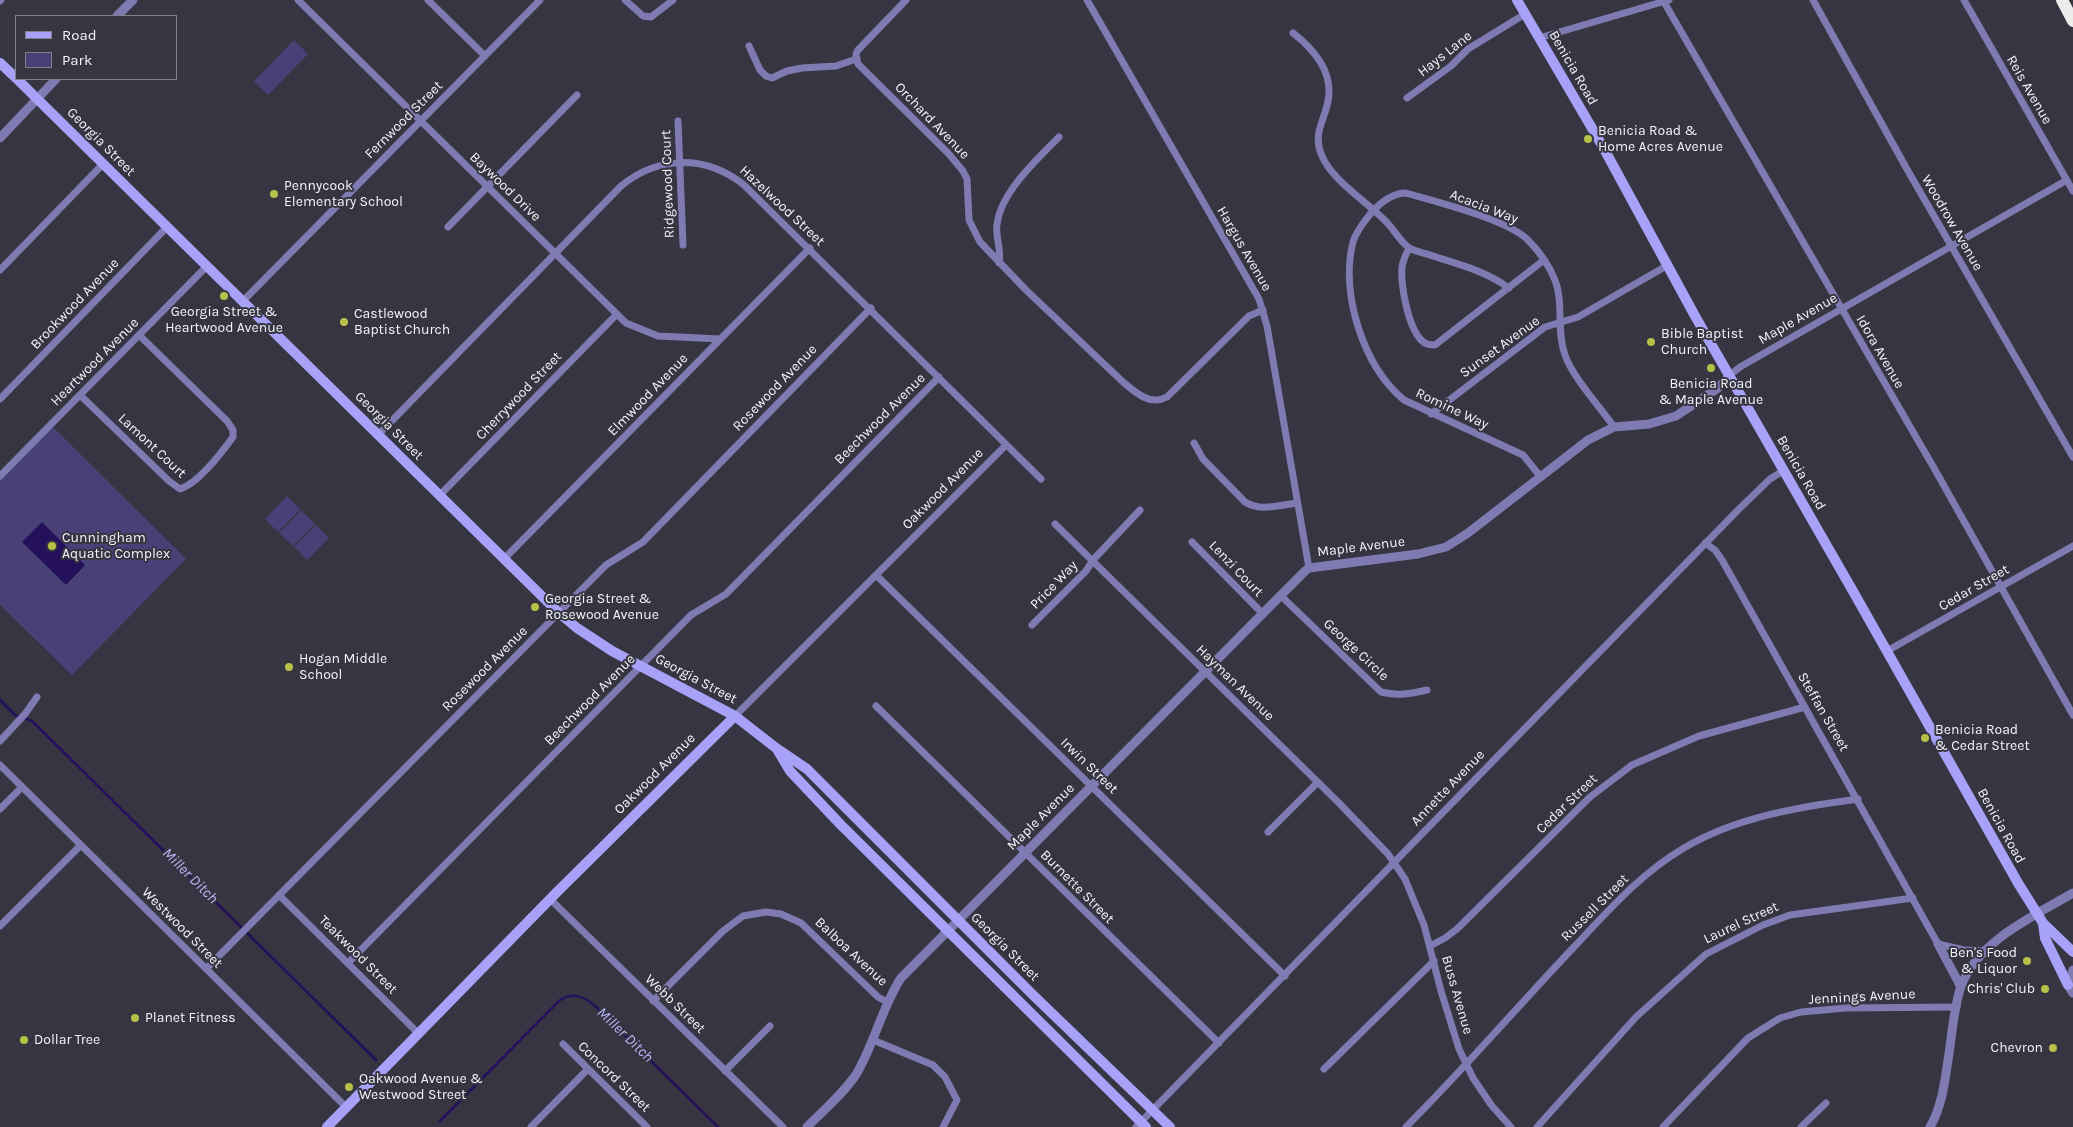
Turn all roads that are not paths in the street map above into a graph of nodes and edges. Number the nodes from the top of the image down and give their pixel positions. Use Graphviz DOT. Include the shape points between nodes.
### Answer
graph roads {
  1 [pos="133,0"];
  2 [pos="298,0"];
  3 [pos="428,0"];
  4 [pos="540,0"];
  5 [pos="625,0"];
  6 [pos="673,0"];
  7 [pos="906,0"];
  8 [pos="1087,0"];
  9 [pos="1517,0"];
  10 [pos="1813,0"];
  11 [pos="1964,0"];
  12 [pos="2062,0"];
  13 [pos="1667,1"];
  14 [pos="1525,14"];
  15 [pos="118,15"];
  16 [pos="2073,21"];
  17 [pos="1293,33"];
  18 [pos="1539,38"];
  19 [pos="749,46"];
  20 [pos="485,56"];
  21 [pos="856,59"];
  22 [pos="0,63"];
  23 [pos="15,76"];
  24 [pos="19,80"];
  25 [pos="55,80"];
  26 [pos="578,95"];
  27 [pos="38,98"];
  28 [pos="1407,98"];
  29 [pos="420,121"];
  30 [pos="678,121"];
  31 [pos="1059,137"];
  32 [pos="0,138"];
  33 [pos="679,163"];
  34 [pos="104,164"];
  35 [pos="2067,180"];
  36 [pos="487,187"];
  37 [pos="2073,192"];
  38 [pos="1374,210"];
  39 [pos="167,227"];
  40 [pos="448,228"];
  41 [pos="683,245"];
  42 [pos="1952,247"];
  43 [pos="810,248"];
  44 [pos="1409,248"];
  45 [pos="556,254"];
  46 [pos="1544,260"];
  47 [pos="999,263"];
  48 [pos="207,266"];
  49 [pos="1668,266"];
  50 [pos="0,270"];
  51 [pos="1509,288"];
  52 [pos="243,301"];
  53 [pos="871,308"];
  54 [pos="1263,310"];
  55 [pos="1841,310"];
  56 [pos="617,314"];
  57 [pos="1560,322"];
  58 [pos="139,335"];
  59 [pos="720,339"];
  60 [pos="1730,375"];
  61 [pos="940,377"];
  62 [pos="80,395"];
  63 [pos="0,399"];
  64 [pos="1431,414"];
  65 [pos="1614,428"];
  66 [pos="378,435"];
  67 [pos="1194,443"];
  68 [pos="1006,445"];
  69 [pos="2073,456"];
  70 [pos="1783,471"];
  71 [pos="0,476"];
  72 [pos="1540,476"];
  73 [pos="1040,479"];
  74 [pos="440,495"];
  75 [pos="1297,503"];
  76 [pos="1140,510"];
  77 [pos="1055,524"];
  78 [pos="1192,542"];
  79 [pos="1705,543"];
  80 [pos="2073,546"];
  81 [pos="504,559"];
  82 [pos="1093,560"];
  83 [pos="1309,568"];
  84 [pos="876,575"];
  85 [pos="2000,587"];
  86 [pos="1280,595"];
  87 [pos="559,613"];
  88 [pos="1262,613"];
  89 [pos="1032,625"];
  90 [pos="1887,651"];
  91 [pos="641,666"];
  92 [pos="1204,671"];
  93 [pos="1427,690"];
  94 [pos="37,697"];
  95 [pos="876,706"];
  96 [pos="1805,707"];
  97 [pos="2073,715"];
  98 [pos="735,716"];
  99 [pos="0,741"];
  100 [pos="776,748"];
  101 [pos="0,765"];
  102 [pos="1318,782"];
  103 [pos="1092,786"];
  104 [pos="22,787"];
  105 [pos="1858,799"];
  106 [pos="0,809"];
  107 [pos="1268,832"];
  108 [pos="80,845"];
  109 [pos="1025,852"];
  110 [pos="1394,862"];
  111 [pos="2073,893"];
  112 [pos="279,895"];
  113 [pos="1913,898"];
  114 [pos="550,899"];
  115 [pos="2040,919"];
  116 [pos="959,920"];
  117 [pos="0,926"];
  118 [pos="948,932"];
  119 [pos="1938,944"];
  120 [pos="1430,946"];
  121 [pos="1986,951"];
  122 [pos="2073,952"];
  123 [pos="1434,961"];
  124 [pos="348,963"];
  125 [pos="206,969"];
  126 [pos="2073,970"];
  127 [pos="1285,976"];
  128 [pos="1961,987"];
  129 [pos="2071,989"];
  130 [pos="653,1001"];
  131 [pos="887,1002"];
  132 [pos="1957,1007"];
  133 [pos="770,1026"];
  134 [pos="419,1034"];
  135 [pos="873,1040"];
  136 [pos="1219,1043"];
  137 [pos="563,1044"];
  138 [pos="1466,1064"];
  139 [pos="588,1069"];
  140 [pos="1324,1069"];
  141 [pos="725,1071"];
  142 [pos="1826,1103"];
  143 [pos="347,1108"];
  144 [pos="1153,1110"];
  145 [pos="1141,1125"];
  146 [pos="327,1127"];
  147 [pos="531,1127"];
  148 [pos="647,1127"];
  149 [pos="783,1127"];
  150 [pos="807,1127"];
  151 [pos="943,1127"];
  152 [pos="1170,1127"];
  153 [pos="1406,1127"];
  154 [pos="1511,1127"];
  155 [pos="1537,1127"];
  156 [pos="1663,1127"];
  157 [pos="1801,1127"];
  158 [pos="1930,1127"];
  1 -- 15 [label="street"];
  2 -- 29 [label="street, Baywood Drive"];
  3 -- 20 [label="street"];
  4 -- 20 [label="street, Fernwood Street"];
  5 -- 6 [label="street" via="643,16 651,17"];
  7 -- 21 [label="street" via="858,50"];
  8 -- 54 [label="street, Hargus Avenue" via="1248,278"];
  9 -- 14 [label="main road, Benicia Road"];
  10 -- 42 [label="street, Woodrow Avenue"];
  11 -- 35 [label="street, Reis Avenue"];
  12 -- 16 [label="highway"];
  13 -- 18 [label="street"];
  13 -- 55 [label="street, Idora Avenue"];
  14 -- 18 [label="main road, Benicia Road"];
  14 -- 28 [label="street, Hays Lane" via="1468,48 1451,66"];
  17 -- 38 [label="street" via="1315,53 1328,82 1329,93 1319,126 1319,145 1326,164"];
  18 -- 49 [label="main road, Benicia Road"];
  19 -- 21 [label="street" via="760,70 772,78 787,71 825,68"];
  20 -- 29 [label="street, Fernwood Street"];
  21 -- 47 [label="street, Orchard Avenue" via="963,171 967,179 969,220 980,242"];
  22 -- 23 [label="main road, Georgia Street"];
  24 -- 27 [label="main road, Georgia Street"];
  25 -- 27 [label="street"];
  26 -- 36 [label="street"];
  27 -- 32 [label="street"];
  27 -- 34 [label="main road, Georgia Street"];
  29 -- 36 [label="street, Baywood Drive"];
  29 -- 52 [label="street, Fernwood Street"];
  30 -- 33 [label="street, Ridgewood Court"];
  31 -- 47 [label="street" via="1021,175 1006,200 997,224"];
  33 -- 41 [label="street, Ridgewood Court"];
  33 -- 43 [label="street, Hazelwood Street" via="704,164 732,176"];
  33 -- 45 [label="street, Hazelwood Street" via="634,175"];
  34 -- 39 [label="main road, Georgia Street"];
  34 -- 50 [label="street"];
  35 -- 37 [label="street, Reis Avenue"];
  35 -- 42 [label="street, Maple Avenue"];
  36 -- 40 [label="street"];
  36 -- 45 [label="street, Baywood Drive"];
  38 -- 44 [label="street"];
  38 -- 46 [label="street, Acacia Way" via="1397,193 1406,192 1509,227 1526,238"];
  38 -- 64 [label="street, Romine Way" via="1353,241 1350,280 1354,309 1366,345 1386,382 1404,400"];
  39 -- 48 [label="main road, Georgia Street"];
  39 -- 63 [label="street, Brookwood Avenue"];
  42 -- 55 [label="street, Maple Avenue"];
  42 -- 69 [label="street, Woodrow Avenue"];
  43 -- 53 [label="street, Hazelwood Street"];
  43 -- 59 [label="street, Elmwood Avenue"];
  44 -- 51 [label="street" via="1472,268"];
  44 -- 51 [label="street" via="1402,267 1403,288 1416,333 1427,344 1435,345"];
  45 -- 56 [label="street, Baywood Drive"];
  45 -- 66 [label="street, Hazelwood Street"];
  46 -- 51 [label="street"];
  46 -- 57 [label="street, Acacia Way" via="1555,281"];
  47 -- 54 [label="street, Orchard Avenue" via="1134,392 1150,400 1167,397 1250,316"];
  48 -- 52 [label="main road, Georgia Street"];
  48 -- 58 [label="street, Heartwood Avenue"];
  49 -- 57 [label="street, Sunset Avenue" via="1578,318"];
  49 -- 60 [label="main road, Benicia Road"];
  52 -- 66 [label="main road, Georgia Street"];
  53 -- 61 [label="street, Hazelwood Street"];
  53 -- 87 [label="street, Rosewood Avenue" via="643,542 606,565"];
  54 -- 75 [label="street, Hargus Avenue"];
  55 -- 60 [label="street, Maple Avenue"];
  55 -- 85 [label="street, Idora Avenue"];
  56 -- 59 [label="street, Baywood Drive" via="626,323 658,336"];
  56 -- 74 [label="street, Cherrywood Street"];
  57 -- 64 [label="street, Sunset Avenue" via="1545,327"];
  57 -- 65 [label="street, Acacia Way" via="1564,355"];
  58 -- 62 [label="street, Heartwood Avenue"];
  58 -- 62 [label="street, Lamont Court" via="233,430 233,437 188,487 180,489 169,481"];
  59 -- 81 [label="street, Elmwood Avenue"];
  60 -- 65 [label="street, Maple Avenue" via="1718,388 1676,416 1649,424"];
  60 -- 70 [label="main road, Benicia Road"];
  61 -- 68 [label="street, Hazelwood Street"];
  61 -- 91 [label="street, Beechwood Avenue" via="726,594 691,615"];
  62 -- 71 [label="street, Heartwood Avenue"];
  64 -- 72 [label="street, Romine Way" via="1523,455"];
  65 -- 72 [label="street, Maple Avenue" via="1588,440"];
  66 -- 74 [label="main road, Georgia Street"];
  67 -- 75 [label="street" via="1203,459 1251,506"];
  68 -- 73 [label="street, Hazelwood Street"];
  68 -- 84 [label="street, Oakwood Avenue"];
  70 -- 79 [label="street, Annette Avenue" via="1770,479"];
  70 -- 90 [label="main road, Benicia Road"];
  72 -- 83 [label="street, Maple Avenue" via="1446,547 1418,554"];
  74 -- 81 [label="main road, Georgia Street"];
  75 -- 83 [label="street, Hargus Avenue"];
  76 -- 82 [label="street, Price Way"];
  77 -- 82 [label="street, Hayman Avenue"];
  78 -- 88 [label="street, Lenzi Court"];
  79 -- 96 [label="street, Steffan Street" via="1722,560"];
  79 -- 110 [label="street, Annette Avenue"];
  80 -- 85 [label="street, Cedar Street"];
  81 -- 87 [label="main road, Georgia Street"];
  82 -- 89 [label="street, Price Way"];
  82 -- 92 [label="street, Hayman Avenue"];
  83 -- 86 [label="street, Maple Avenue"];
  84 -- 98 [label="street, Oakwood Avenue"];
  84 -- 103 [label="street, Irwin Street"];
  85 -- 90 [label="street, Cedar Street"];
  85 -- 97 [label="street, Idora Avenue"];
  86 -- 88 [label="street, Maple Avenue"];
  86 -- 93 [label="street, George Circle" via="1381,692 1396,696"];
  87 -- 91 [label="main road, Georgia Street" via="593,640"];
  87 -- 112 [label="street, Rosewood Avenue"];
  88 -- 92 [label="street, Maple Avenue"];
  90 -- 115 [label="main road, Benicia Road"];
  91 -- 98 [label="main road, Georgia Street"];
  91 -- 124 [label="street, Beechwood Avenue"];
  92 -- 102 [label="street, Hayman Avenue"];
  92 -- 103 [label="street, Maple Avenue"];
  94 -- 99 [label="street"];
  95 -- 109 [label="street, Burnette Street"];
  96 -- 105 [label="street, Steffan Street"];
  96 -- 120 [label="street, Cedar Street" via="1698,736 1632,765 1590,797 1457,929"];
  98 -- 100 [label="main road, Georgia Street"];
  98 -- 114 [label="main road, Oakwood Avenue"];
  100 -- 116 [label="main road, Georgia Street" via="808,769"];
  100 -- 118 [label="main road, Georgia Street" via="797,778"];
  101 -- 104 [label="street, Westwood Street"];
  102 -- 107 [label="street"];
  102 -- 110 [label="street, Hayman Avenue"];
  103 -- 109 [label="street, Maple Avenue"];
  103 -- 127 [label="street, Irwin Street"];
  104 -- 106 [label="street"];
  104 -- 108 [label="street, Westwood Street"];
  105 -- 113 [label="street, Steffan Street"];
  105 -- 138 [label="street, Russell Street" via="1759,817 1693,843 1665,860 1617,902"];
  108 -- 117 [label="street"];
  108 -- 125 [label="street, Westwood Street"];
  109 -- 116 [label="street, Maple Avenue"];
  109 -- 136 [label="street, Burnette Street"];
  110 -- 120 [label="street, Buss Avenue" via="1415,901"];
  110 -- 127 [label="street, Annette Avenue"];
  111 -- 115 [label="street"];
  112 -- 124 [label="street, Teakwood Street"];
  112 -- 125 [label="street, Rosewood Avenue"];
  113 -- 119 [label="street"];
  113 -- 155 [label="street, Laurel Street" via="1790,915 1706,954 1636,1017"];
  114 -- 130 [label="street, Webb Street"];
  114 -- 134 [label="main road, Oakwood Avenue"];
  115 -- 121 [label="street" via="1996,940"];
  115 -- 122 [label="main road, Benicia Road"];
  115 -- 129 [label="main road" via="2045,938"];
  116 -- 118 [label="street, Maple Avenue"];
  116 -- 144 [label="main road, Georgia Street"];
  118 -- 131 [label="street, Maple Avenue" via="901,978"];
  118 -- 145 [label="main road, Georgia Street"];
  119 -- 121 [label="street"];
  119 -- 128 [label="street"];
  120 -- 123 [label="street, Buss Avenue"];
  121 -- 128 [label="street"];
  123 -- 138 [label="street, Buss Avenue"];
  123 -- 140 [label="street"];
  124 -- 134 [label="street, Teakwood Street"];
  125 -- 143 [label="street, Westwood Street"];
  126 -- 129 [label="street"];
  127 -- 136 [label="street, Annette Avenue"];
  128 -- 132 [label="street"];
  130 -- 131 [label="street, Balboa Avenue" via="722,932 743,916 766,912 781,914 801,923"];
  130 -- 141 [label="street, Webb Street"];
  131 -- 135 [label="street, Maple Avenue"];
  132 -- 156 [label="street, Jennings Avenue" via="1846,1008 1801,1012 1780,1018 1748,1038"];
  132 -- 158 [label="street" via="1941,1101"];
  133 -- 141 [label="street"];
  134 -- 143 [label="main road, Oakwood Avenue"];
  135 -- 150 [label="street, Maple Avenue" via="856,1074"];
  135 -- 151 [label="street" via="933,1065 945,1077 957,1100"];
  136 -- 144 [label="street, Annette Avenue"];
  137 -- 139 [label="street, Concord Street"];
  138 -- 153 [label="street, Russell Street"];
  138 -- 154 [label="street, Buss Avenue" via="1492,1106"];
  139 -- 147 [label="street"];
  139 -- 148 [label="street, Concord Street"];
  141 -- 149 [label="street, Webb Street"];
  142 -- 157 [label="street"];
  143 -- 146 [label="main road, Oakwood Avenue"];
  144 -- 145 [label="street, Annette Avenue"];
  144 -- 152 [label="main road, Georgia Street"];
}
